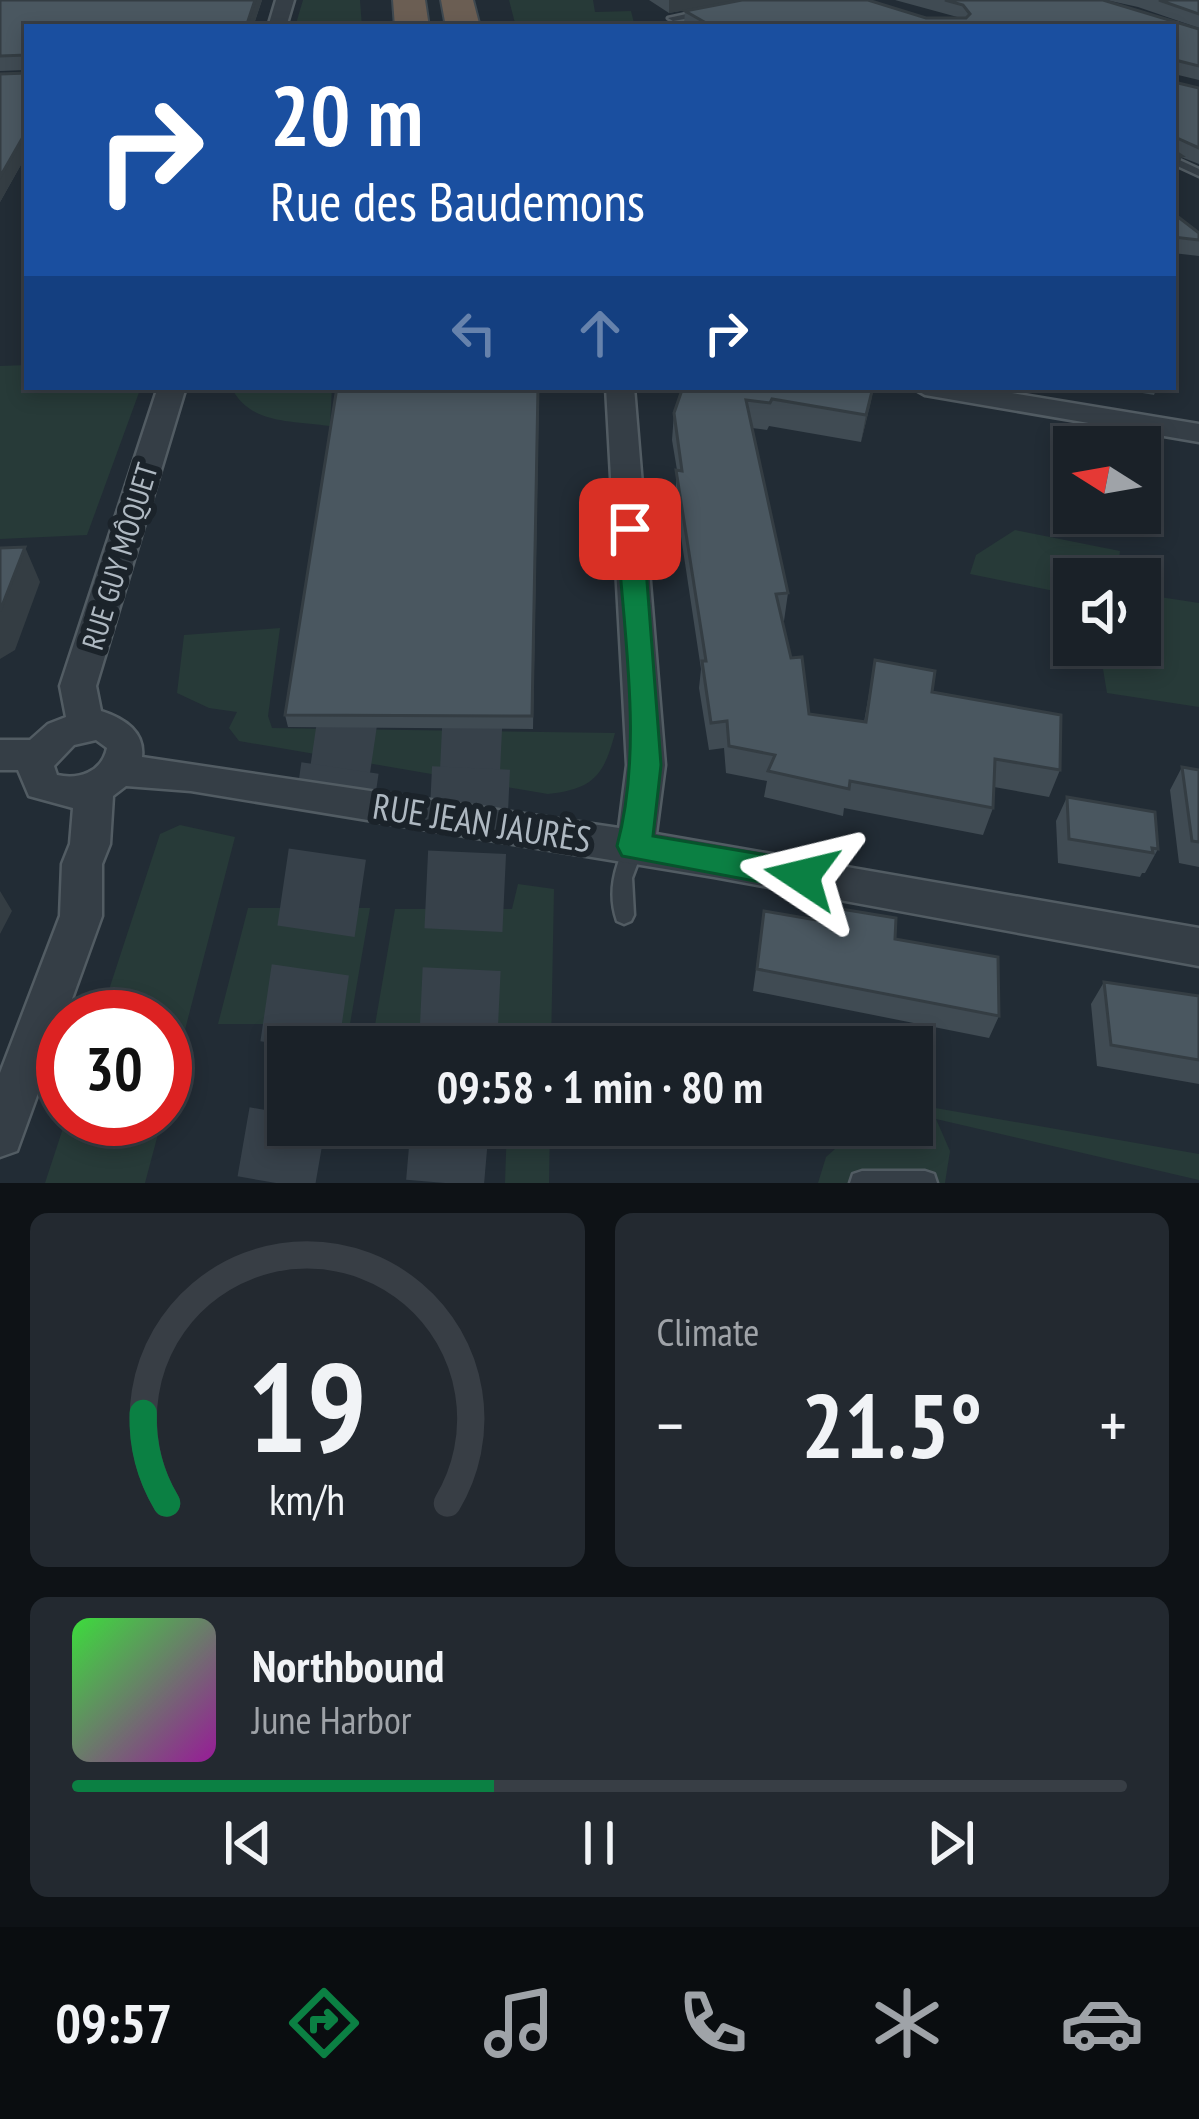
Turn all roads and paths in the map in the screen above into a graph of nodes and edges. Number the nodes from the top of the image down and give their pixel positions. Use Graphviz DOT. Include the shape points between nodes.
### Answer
graph roads {
  1 [pos="725,9"];
  2 [pos="673,18"];
  3 [pos="171,390"];
  4 [pos="620,390"];
  5 [pos="943,390"];
  6 [pos="1199,433"];
  7 [pos="86,725"];
  8 [pos="39,754"];
  9 [pos="0,755"];
  10 [pos="106,780"];
  11 [pos="634,846"];
  12 [pos="624,915"];
  13 [pos="1199,947"];
  14 [pos="0,1133"];
  15 [pos="862,1183"];
  16 [pos="925,1183"];
  1 -- 2 [label="lane"];
  3 -- 7 [label="street, RUE GUY MÔQUET" via="79,686"];
  4 -- 11 [label="street" via="646,765"];
  5 -- 6 [label="street"];
  7 -- 8 [label="street"];
  7 -- 10 [label="street" via="122,736 125,758"];
  8 -- 9 [label="street"];
  8 -- 10 [label="street" via="37,777 52,792"];
  10 -- 11 [label="street, RUE JEAN JAURÈS" via="191,776"];
  10 -- 14 [label="street" via="82,864 81,916"];
  11 -- 12 [label="lane" via="622,878"];
  11 -- 13 [label="street, RUE JEAN JAURÈS"];
  15 -- 16 [label="lane"];
}
